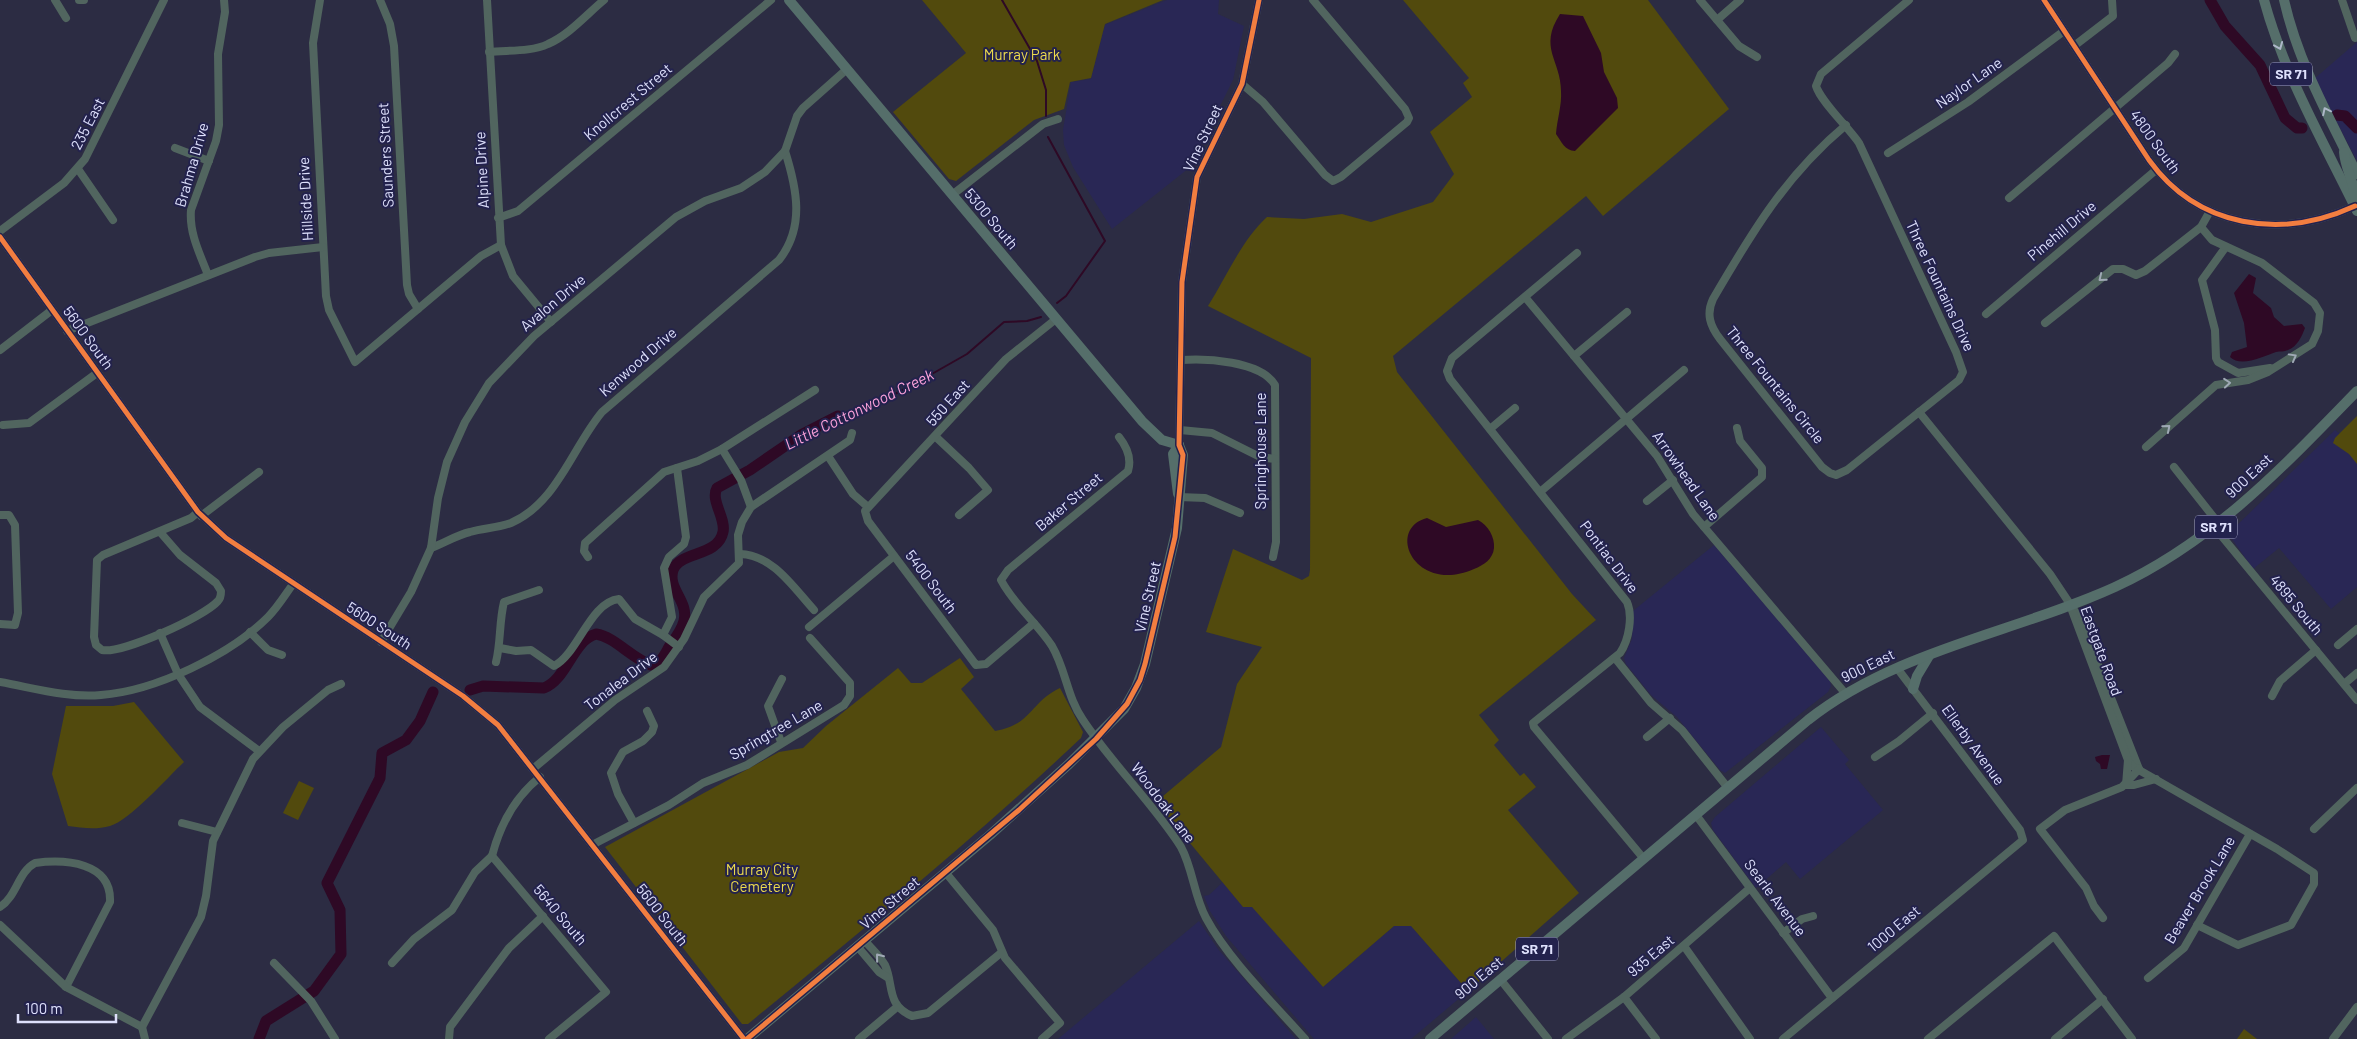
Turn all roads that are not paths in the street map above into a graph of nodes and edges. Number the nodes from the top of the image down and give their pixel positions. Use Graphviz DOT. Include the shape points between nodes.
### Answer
graph roads {
  1 [pos="55,0"];
  2 [pos="79,0"];
  3 [pos="84,0"];
  4 [pos="164,0"];
  5 [pos="224,0"];
  6 [pos="320,0"];
  7 [pos="380,0"];
  8 [pos="487,0"];
  9 [pos="604,0"];
  10 [pos="771,0"];
  11 [pos="790,0"];
  12 [pos="1259,0"];
  13 [pos="1313,0"];
  14 [pos="1700,0"];
  15 [pos="1740,0"];
  16 [pos="1909,0"];
  17 [pos="2044,0"];
  18 [pos="2112,0"];
  19 [pos="2264,0"];
  20 [pos="2284,0"];
  21 [pos="2342,0"];
  22 [pos="66,18"];
  23 [pos="1716,20"];
  24 [pos="2064,30"];
  25 [pos="2355,38"];
  26 [pos="2074,46"];
  27 [pos="490,52"];
  28 [pos="2176,54"];
  29 [pos="1757,57"];
  30 [pos="848,69"];
  31 [pos="1242,84"];
  32 [pos="2115,108"];
  33 [pos="1058,119"];
  34 [pos="1846,125"];
  35 [pos="2343,146"];
  36 [pos="174,148"];
  37 [pos="785,151"];
  38 [pos="1888,153"];
  39 [pos="209,161"];
  40 [pos="78,169"];
  41 [pos="2156,170"];
  42 [pos="2357,174"];
  43 [pos="952,195"];
  44 [pos="2009,198"];
  45 [pos="2356,208"];
  46 [pos="2210,211"];
  47 [pos="498,218"];
  48 [pos="113,220"];
  49 [pos="2201,227"];
  50 [pos="0,231"];
  51 [pos="0,237"];
  52 [pos="500,245"];
  53 [pos="324,247"];
  54 [pos="2226,248"];
  55 [pos="1577,253"];
  56 [pos="208,275"];
  57 [pos="1524,297"];
  58 [pos="418,309"];
  59 [pos="52,310"];
  60 [pos="1627,312"];
  61 [pos="1986,314"];
  62 [pos="1056,319"];
  63 [pos="551,322"];
  64 [pos="2045,323"];
  65 [pos="67,331"];
  66 [pos="0,350"];
  67 [pos="1574,356"];
  68 [pos="1181,360"];
  69 [pos="2272,368"];
  70 [pos="1684,370"];
  71 [pos="97,373"];
  72 [pos="2357,385"];
  73 [pos="815,390"];
  74 [pos="2353,395"];
  75 [pos="1515,408"];
  76 [pos="1919,412"];
  77 [pos="1627,419"];
  78 [pos="3,425"];
  79 [pos="1737,428"];
  80 [pos="1490,429"];
  81 [pos="1180,430"];
  82 [pos="852,433"];
  83 [pos="936,437"];
  84 [pos="1120,437"];
  85 [pos="1179,445"];
  86 [pos="2146,447"];
  87 [pos="722,449"];
  88 [pos="828,456"];
  89 [pos="1275,459"];
  90 [pos="2174,467"];
  91 [pos="677,468"];
  92 [pos="258,472"];
  93 [pos="1673,480"];
  94 [pos="1540,492"];
  95 [pos="1179,497"];
  96 [pos="1647,501"];
  97 [pos="751,506"];
  98 [pos="866,509"];
  99 [pos="1240,513"];
  100 [pos="200,514"];
  101 [pos="0,515"];
  102 [pos="959,515"];
  103 [pos="2217,526"];
  104 [pos="1704,527"];
  105 [pos="160,532"];
  106 [pos="431,548"];
  107 [pos="740,554"];
  108 [pos="894,556"];
  109 [pos="588,557"];
  110 [pos="1273,557"];
  111 [pos="1001,580"];
  112 [pos="293,584"];
  113 [pos="539,590"];
  114 [pos="2070,605"];
  115 [pos="814,610"];
  116 [pos="1034,623"];
  117 [pos="0,624"];
  118 [pos="809,627"];
  119 [pos="2357,629"];
  120 [pos="250,632"];
  121 [pos="160,633"];
  122 [pos="665,638"];
  123 [pos="810,638"];
  124 [pos="381,642"];
  125 [pos="2338,645"];
  126 [pos="677,646"];
  127 [pos="500,648"];
  128 [pos="2316,650"];
  129 [pos="282,656"];
  130 [pos="1929,656"];
  131 [pos="1615,658"];
  132 [pos="496,662"];
  133 [pos="1897,668"];
  134 [pos="2357,673"];
  135 [pos="178,674"];
  136 [pos="782,679"];
  137 [pos="0,682"];
  138 [pos="341,684"];
  139 [pos="2344,684"];
  140 [pos="1913,689"];
  141 [pos="1845,693"];
  142 [pos="2272,696"];
  143 [pos="2357,700"];
  144 [pos="647,711"];
  145 [pos="1933,713"];
  146 [pos="1670,718"];
  147 [pos="1647,737"];
  148 [pos="1096,739"];
  149 [pos="780,742"];
  150 [pos="259,751"];
  151 [pos="1875,757"];
  152 [pos="2128,760"];
  153 [pos="534,768"];
  154 [pos="2138,769"];
  155 [pos="540,777"];
  156 [pos="2156,780"];
  157 [pos="2126,785"];
  158 [pos="1728,788"];
  159 [pos="2357,788"];
  160 [pos="1696,815"];
  161 [pos="634,823"];
  162 [pos="182,824"];
  163 [pos="2314,829"];
  164 [pos="217,832"];
  165 [pos="2250,834"];
  166 [pos="2023,840"];
  167 [pos="592,845"];
  168 [pos="492,856"];
  169 [pos="1644,859"];
  170 [pos="946,873"];
  171 [pos="1750,888"];
  172 [pos="0,907"];
  173 [pos="543,916"];
  174 [pos="1813,916"];
  175 [pos="2103,918"];
  176 [pos="0,925"];
  177 [pos="2197,925"];
  178 [pos="1783,933"];
  179 [pos="861,943"];
  180 [pos="1684,946"];
  181 [pos="1002,952"];
  182 [pos="274,963"];
  183 [pos="392,963"];
  184 [pos="2148,978"];
  185 [pos="1500,979"];
  186 [pos="66,987"];
  187 [pos="1624,997"];
  188 [pos="1832,998"];
  189 [pos="2103,1000"];
  190 [pos="897,1006"];
  191 [pos="2357,1007"];
  192 [pos="142,1027"];
  193 [pos="448,1037"];
  194 [pos="144,1039"];
  195 [pos="335,1039"];
  196 [pos="550,1039"];
  197 [pos="746,1039"];
  198 [pos="859,1039"];
  199 [pos="1042,1039"];
  200 [pos="1305,1039"];
  201 [pos="1430,1039"];
  202 [pos="1548,1039"];
  203 [pos="1566,1039"];
  204 [pos="1656,1039"];
  205 [pos="1750,1039"];
  206 [pos="1783,1039"];
  207 [pos="1928,1039"];
  208 [pos="2055,1039"];
  209 [pos="2132,1039"];
  210 [pos="2332,1039"];
  1 -- 22 [label="street"];
  2 -- 3 [label="street"];
  4 -- 40 [label="street, 235 East" via="94,146"];
  5 -- 39 [label="street, Brahma Drive" via="218,54 219,125"];
  6 -- 53 [label="street, Hillside Drive" via="313,43"];
  7 -- 58 [label="street, Saunders Street" via="390,24 394,46 407,284"];
  8 -- 27 [label="street, Alpine Drive"];
  9 -- 27 [label="street" via="547,45"];
  10 -- 47 [label="street, Knollcrest Street" via="518,211"];
  11 -- 30 [label="main road, 5300 South"];
  12 -- 31 [label="street, Vine Street"];
  13 -- 31 [label="street" via="1405,110 1409,118 1404,125 1342,177 1332,181 1263,102"];
  14 -- 23 [label="street"];
  15 -- 23 [label="street"];
  16 -- 34 [label="street, Three Fountains Drive" via="1817,81 1819,93"];
  17 -- 24 [label="street, 4800 South"];
  18 -- 26 [label="street" via="2113,16"];
  19 -- 45 [label="main road, SR 71, one-way" via="2288,70"];
  35 -- 20 [label="main road, SR 71, one-way" via="2302,62"];
  21 -- 25 [label="street"];
  23 -- 29 [label="street" via="1742,49"];
  24 -- 26 [label="street, 4800 South"];
  24 -- 38 [label="street, Naylor Lane" via="1968,102"];
  26 -- 32 [label="street, 4800 South"];
  27 -- 47 [label="street, Alpine Drive"];
  28 -- 32 [label="street"];
  30 -- 37 [label="street, Avalon Drive" via="803,108"];
  30 -- 43 [label="main road, 5300 South"];
  31 -- 68 [label="street, Vine Street" via="1197,173 1182,282"];
  32 -- 41 [label="street, 4800 South"];
  32 -- 44 [label="street"];
  33 -- 43 [label="street" via="1043,124"];
  34 -- 76 [label="street, Three Fountains Drive" via="1859,143 1963,367 1959,380"];
  34 -- 76 [label="street, Three Fountains Circle" via="1814,152 1773,202 1713,299 1709,310 1710,322 1720,339 1822,466 1832,474 1847,470"];
  35 -- 42 [label="main road, SR 71"];
  35 -- 45 [label="main road" via="2345,166 2356,195"];
  36 -- 39 [label="street"];
  37 -- 63 [label="street, Avalon Drive" via="751,183 705,201 676,217"];
  37 -- 106 [label="street, Kenwood Drive" via="796,199 797,223 787,250 779,260 602,412 556,482 532,509 512,522 466,533"];
  39 -- 56 [label="street, Brahma Drive" via="190,219"];
  40 -- 48 [label="street"];
  40 -- 50 [label="street, 235 East" via="54,192"];
  41 -- 46 [label="street, 4800 South" via="2176,189"];
  41 -- 61 [label="street, Pinehill Drive"];
  43 -- 62 [label="main road, 5300 South"];
  45 -- 46 [label="street, 4800 South" via="2320,219 2274,224 2243,222"];
  46 -- 49 [label="street"];
  47 -- 52 [label="street, Alpine Drive"];
  49 -- 54 [label="street" via="2212,240"];
  49 -- 64 [label="street, one-way" via="2145,271 2136,275 2113,268"];
  51 -- 59 [label="street, 5600 South"];
  52 -- 58 [label="street" via="481,256"];
  52 -- 63 [label="street, Alpine Drive" via="513,276"];
  53 -- 56 [label="street, Hillside Drive" via="268,253"];
  53 -- 58 [label="street" via="329,310 355,362"];
  54 -- 69 [label="street" via="2202,280 2215,330 2216,358 2238,373"];
  69 -- 54 [label="street, one-way" via="2312,344 2318,331 2318,308 2262,263"];
  55 -- 57 [label="street"];
  56 -- 65 [label="street, Hillside Drive"];
  57 -- 67 [label="street, Arrowhead Lane"];
  57 -- 80 [label="street, Pontiac Drive" via="1452,358 1447,368 1450,379"];
  59 -- 65 [label="street, 5600 South"];
  59 -- 66 [label="street"];
  60 -- 67 [label="street"];
  62 -- 83 [label="street, 550 East" via="1006,359"];
  62 -- 85 [label="main road, 5300 South" via="1156,436"];
  63 -- 106 [label="street, Avalon Drive" via="504,365 465,422 443,476"];
  65 -- 71 [label="street, 5600 South"];
  67 -- 77 [label="street, Arrowhead Lane"];
  68 -- 81 [label="street, Vine Street"];
  68 -- 89 [label="street, Springhouse Lane" via="1218,360 1251,368 1270,378 1276,389"];
  86 -- 69 [label="street, one-way" via="2216,385 2248,380"];
  70 -- 77 [label="street"];
  71 -- 78 [label="street" via="29,423"];
  71 -- 100 [label="street, 5600 South"];
  72 -- 74 [label="main road, SR 71"];
  73 -- 87 [label="street"];
  74 -- 103 [label="main road, 900 East / SR 71"];
  75 -- 80 [label="street"];
  76 -- 114 [label="street" via="2050,574"];
  77 -- 93 [label="street, Arrowhead Lane"];
  77 -- 94 [label="street"];
  79 -- 104 [label="street" via="1740,441 1762,468 1762,478"];
  80 -- 94 [label="street, Pontiac Drive"];
  81 -- 85 [label="street, Vine Street"];
  81 -- 89 [label="street" via="1212,434 1256,455"];
  82 -- 88 [label="street" via="850,440"];
  83 -- 98 [label="street, 550 East"];
  83 -- 102 [label="street" via="970,468 988,490"];
  84 -- 111 [label="street, Baker Street" via="1129,457 1128,470 1008,570"];
  85 -- 95 [label="main road, Vine Street" via="1183,455"];
  87 -- 91 [label="street"];
  87 -- 97 [label="street"];
  88 -- 97 [label="street"];
  88 -- 98 [label="street"];
  89 -- 110 [label="street, Springhouse Lane" via="1276,542"];
  90 -- 103 [label="street, 4895 South"];
  91 -- 109 [label="street" via="664,472 586,543 584,551"];
  91 -- 122 [label="street" via="686,537 664,568 672,617"];
  92 -- 100 [label="street"];
  93 -- 96 [label="street"];
  93 -- 104 [label="street, Arrowhead Lane"];
  94 -- 131 [label="street, Pontiac Drive" via="1627,602 1626,643"];
  95 -- 99 [label="street" via="1205,498"];
  95 -- 148 [label="main road, Vine Street" via="1176,537 1140,680 1124,709"];
  97 -- 107 [label="street, Tonalea Drive" via="740,529"];
  98 -- 108 [label="street, 5400 South" via="868,520"];
  100 -- 105 [label="street"];
  100 -- 112 [label="street, 5600 South" via="226,538"];
  101 -- 117 [label="street" via="8,515 15,525 18,613 15,625"];
  103 -- 114 [label="main road, 900 East / SR 71" via="2153,568"];
  103 -- 128 [label="street, 4895 South"];
  104 -- 141 [label="street, Arrowhead Lane"];
  105 -- 121 [label="street" via="180,555 216,583 221,596 212,606"];
  105 -- 121 [label="street" via="97,560 94,637 98,648 105,651 124,648"];
  106 -- 124 [label="street, Avalon Drive" via="411,592"];
  107 -- 115 [label="street" via="763,558"];
  107 -- 126 [label="street, Tonalea Drive" via="741,560 736,568 704,597 691,628"];
  108 -- 116 [label="street, 5400 South" via="973,663 979,666 986,664"];
  108 -- 118 [label="street"];
  111 -- 116 [label="street, Woodoak Lane"];
  112 -- 120 [label="street" via="275,609"];
  112 -- 124 [label="street, 5600 South"];
  113 -- 127 [label="street" via="504,602"];
  114 -- 130 [label="main road, 900 East / SR 71"];
  114 -- 152 [label="street, Eastgate Road"];
  114 -- 154 [label="street, Eastgate Road" via="2080,619"];
  116 -- 148 [label="street, Woodoak Lane" via="1056,654 1074,705"];
  119 -- 125 [label="street"];
  120 -- 129 [label="street" via="268,650"];
  120 -- 135 [label="street"];
  121 -- 135 [label="street"];
  122 -- 126 [label="street"];
  122 -- 127 [label="street" via="634,619 619,599 605,604 554,666 531,650"];
  123 -- 149 [label="street, Springtree Lane" via="848,680 850,696 838,710"];
  124 -- 153 [label="street, 5600 South" via="479,708 498,725"];
  126 -- 153 [label="street, Tonalea Drive" via="664,667 616,700"];
  127 -- 132 [label="street"];
  128 -- 139 [label="street, 4895 South"];
  128 -- 142 [label="street" via="2280,681"];
  130 -- 133 [label="main road, 900 East / SR 71"];
  130 -- 140 [label="main road"];
  131 -- 146 [label="street" via="1651,703"];
  131 -- 169 [label="street" via="1533,723"];
  133 -- 140 [label="street, Ellerby Avenue"];
  133 -- 141 [label="main road, 900 East / SR 71"];
  134 -- 139 [label="street"];
  135 -- 137 [label="street" via="126,692 101,695 60,694"];
  135 -- 150 [label="street" via="200,707"];
  136 -- 149 [label="street" via="768,706"];
  138 -- 150 [label="street" via="328,690"];
  139 -- 143 [label="street, 4895 South"];
  140 -- 145 [label="street, Ellerby Avenue"];
  141 -- 158 [label="main road, 900 East / SR 71"];
  144 -- 161 [label="street" via="654,726 652,732 623,752 611,773 615,788"];
  145 -- 151 [label="street" via="1899,742"];
  145 -- 166 [label="street, Ellerby Avenue" via="1946,736 2020,830"];
  146 -- 147 [label="street"];
  146 -- 158 [label="street"];
  148 -- 170 [label="main road, Vine Street"];
  148 -- 200 [label="street, Woodoak Lane" via="1181,846 1201,908 1213,930"];
  149 -- 161 [label="street, Springtree Lane" via="747,765 703,783"];
  150 -- 164 [label="street"];
  152 -- 154 [label="street, Eastgate Road"];
  152 -- 157 [label="street, Eastgate Road"];
  153 -- 155 [label="street, 5600 South"];
  154 -- 156 [label="street, Eastgate Road"];
  154 -- 157 [label="street"];
  155 -- 167 [label="street, 5600 South"];
  155 -- 168 [label="street" via="519,798 501,828"];
  156 -- 157 [label="street"];
  156 -- 165 [label="street, Eastgate Road"];
  157 -- 175 [label="street" via="2065,810 2040,829 2086,888"];
  158 -- 160 [label="main road, 900 East / SR 71"];
  159 -- 163 [label="street"];
  160 -- 169 [label="main road, 900 East / SR 71"];
  160 -- 171 [label="street, Searle Avenue"];
  161 -- 167 [label="street, Springtree Lane"];
  162 -- 164 [label="street"];
  164 -- 192 [label="street" via="200,917"];
  165 -- 177 [label="street, Beaver Brook Lane"];
  165 -- 177 [label="street, Eastgate Road" via="2310,869 2315,876 2314,884 2290,925 2238,945"];
  166 -- 188 [label="street, 1000 East"];
  167 -- 197 [label="street, 5600 South"];
  168 -- 173 [label="street, 5640 South"];
  168 -- 183 [label="street" via="475,872 452,910 414,939"];
  169 -- 185 [label="main road, 900 East / SR 71"];
  170 -- 179 [label="main road, Vine Street"];
  170 -- 181 [label="street" via="993,930"];
  171 -- 178 [label="street, Searle Avenue"];
  171 -- 180 [label="street, 935 East"];
  172 -- 186 [label="street" via="13,896 31,865 45,862 90,866 103,876 110,902"];
  173 -- 193 [label="street" via="509,948 450,1027"];
  173 -- 196 [label="street, 5640 South" via="606,992"];
  174 -- 178 [label="street" via="1802,919"];
  176 -- 186 [label="street"];
  177 -- 184 [label="street, Beaver Brook Lane" via="2181,951"];
  178 -- 188 [label="street, Searle Avenue"];
  179 -- 190 [label="street" via="883,962"];
  179 -- 197 [label="main road, Vine Street"];
  180 -- 187 [label="street, 935 East"];
  180 -- 205 [label="street"];
  181 -- 190 [label="street" via="928,1013 912,1016"];
  181 -- 199 [label="street" via="1060,1024"];
  182 -- 195 [label="street" via="311,1000"];
  185 -- 201 [label="main road, 900 East / SR 71"];
  185 -- 202 [label="street"];
  186 -- 192 [label="street"];
  187 -- 203 [label="street, 935 East"];
  187 -- 204 [label="street"];
  188 -- 206 [label="street, 1000 East"];
  189 -- 207 [label="street" via="2054,936"];
  189 -- 208 [label="street"];
  189 -- 209 [label="street"];
  190 -- 198 [label="street"];
  191 -- 210 [label="street"];
  192 -- 194 [label="street"];
}
